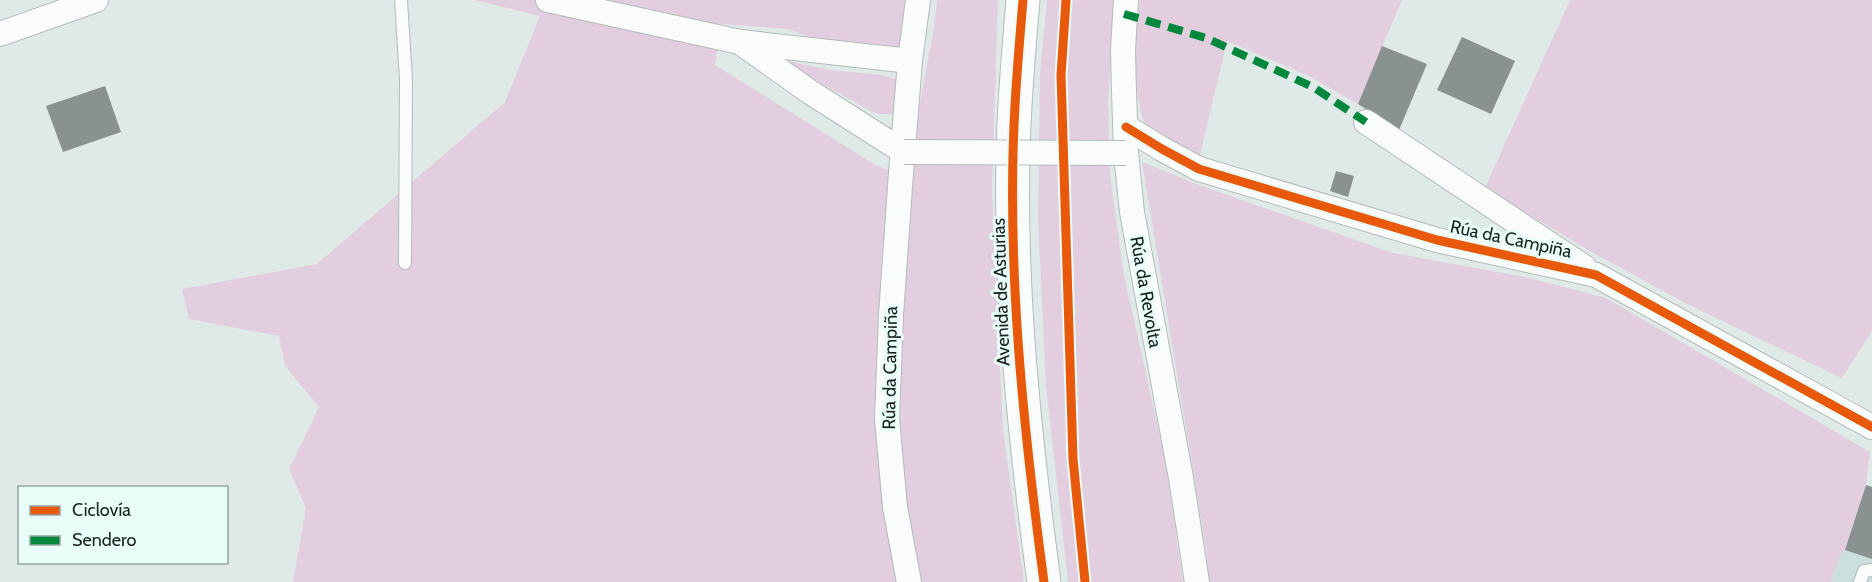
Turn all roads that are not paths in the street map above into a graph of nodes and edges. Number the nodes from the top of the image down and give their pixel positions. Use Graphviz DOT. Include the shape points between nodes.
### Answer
graph roads {
  1 [pos="96,0"];
  2 [pos="400,0"];
  3 [pos="548,0"];
  4 [pos="918,0"];
  5 [pos="1023,0"];
  6 [pos="1126,0"];
  7 [pos="0,34"];
  8 [pos="740,42"];
  9 [pos="910,61"];
  10 [pos="1366,122"];
  11 [pos="1126,127"];
  12 [pos="904,152"];
  13 [pos="1126,153"];
  14 [pos="405,263"];
  15 [pos="1596,275"];
  16 [pos="1872,427"];
  17 [pos="1872,570"];
  18 [pos="909,582"];
  19 [pos="1044,582"];
  20 [pos="1197,582"];
  21 [pos="1860,582"];
  1 -- 7 [label="street"];
  2 -- 14 [label="lane" via="406,80"];
  3 -- 8 [label="street"];
  4 -- 9 [label="street, Rúa da Campiña"];
  5 -- 19 [label="main road, Avenida de Asturias" via="1015,106 1015,271 1022,387"];
  6 -- 11 [label="street, Rúa da Revolta"];
  8 -- 9 [label="street"];
  8 -- 12 [label="street"];
  9 -- 12 [label="street, Rúa da Campiña"];
  10 -- 15 [label="street, Rúa da Campiña"];
  11 -- 13 [label="street, Rúa da Revolta"];
  11 -- 15 [label="street, Rúa da Campiña" via="1199,169 1437,240"];
  12 -- 13 [label="street, bridge"];
  12 -- 18 [label="street, Rúa da Campiña" via="887,419 895,507"];
  13 -- 20 [label="street, Rúa da Revolta" via="1132,212"];
  15 -- 16 [label="street, Rúa da Campiña"];
  17 -- 21 [label="lane" via="1864,571"];
}
